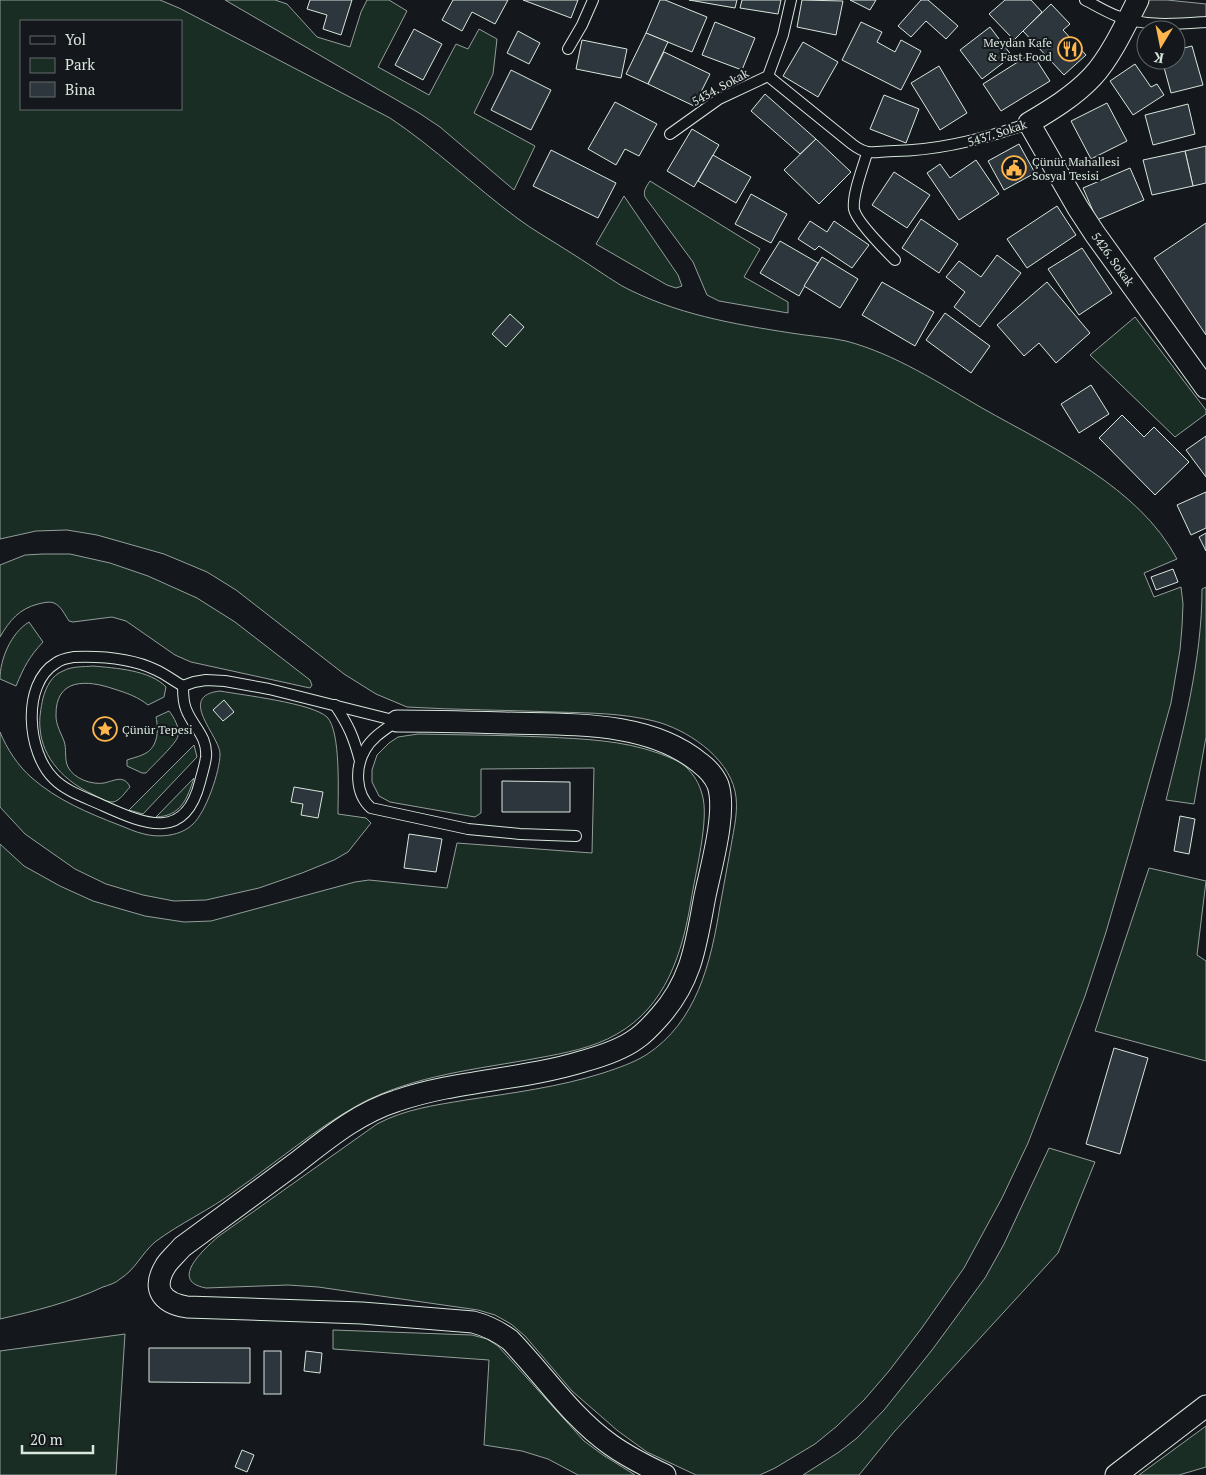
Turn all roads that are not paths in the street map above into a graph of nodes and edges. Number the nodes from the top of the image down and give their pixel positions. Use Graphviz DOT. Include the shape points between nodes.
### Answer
graph roads {
  1 [pos="593,0"];
  2 [pos="791,0"];
  3 [pos="1085,0"];
  4 [pos="1138,0"];
  5 [pos="1128,20"];
  6 [pos="1206,22"];
  7 [pos="568,50"];
  8 [pos="768,76"];
  9 [pos="1029,123"];
  10 [pos="670,134"];
  11 [pos="867,153"];
  12 [pos="895,260"];
  13 [pos="1206,388"];
  14 [pos="183,686"];
  15 [pos="335,705"];
  16 [pos="397,720"];
  17 [pos="360,761"];
  18 [pos="576,836"];
  19 [pos="1206,1406"];
  20 [pos="665,1475"];
  21 [pos="1116,1475"];
  1 -- 7 [label="lane"];
  2 -- 8 [label="lane, 5434. Sokak"];
  3 -- 5 [label="lane"];
  4 -- 5 [label="street, 5437. Sokak"];
  5 -- 6 [label="lane" via="1162,24"];
  5 -- 9 [label="street, 5437. Sokak" via="1094,76 1050,111"];
  8 -- 10 [label="lane, 5434. Sokak" via="719,99"];
  8 -- 11 [label="lane"];
  9 -- 11 [label="lane, 5437. Sokak" via="958,145 920,151"];
  9 -- 13 [label="street, 5426. Sokak" via="1091,228"];
  11 -- 12 [label="lane" via="855,195 854,212"];
  14 -- 14 [label="lane" via="185,708 206,747 198,790 184,814 164,824 144,821 112,810 53,779 34,740 31,722 36,690 54,663 86,656 130,662 157,670"];
  14 -- 15 [label="lane" via="206,680 225,681"];
  15 -- 16 [label="lane"];
  15 -- 17 [label="lane" via="354,738"];
  16 -- 17 [label="lane" via="374,739"];
  16 -- 20 [label="street" via="615,729 673,745 706,768 715,777 719,788 720,817 688,973 679,992 658,1018 638,1038 621,1048 551,1070 418,1094 393,1102 346,1125 182,1247 166,1264 161,1294 174,1305 187,1307 362,1313 486,1325 510,1340 581,1420 610,1445"];
  17 -- 18 [label="lane" via="359,788 364,802 371,808 468,829"];
  19 -- 21 [label="street"];
}
